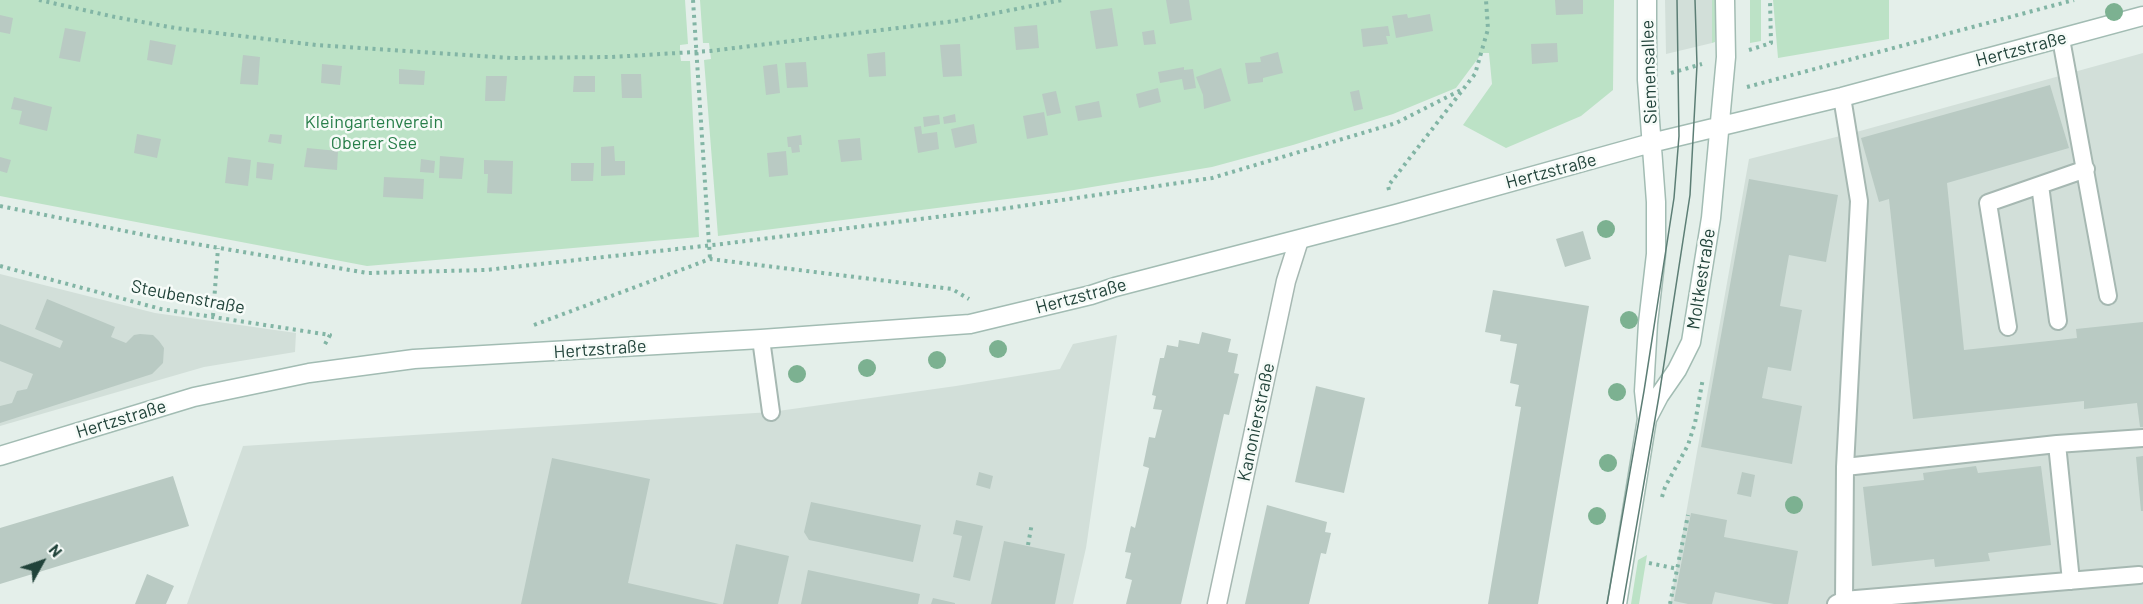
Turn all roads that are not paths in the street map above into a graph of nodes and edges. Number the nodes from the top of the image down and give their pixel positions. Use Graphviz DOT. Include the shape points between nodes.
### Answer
graph roads {
  1 [pos="1647,0"];
  2 [pos="1725,0"];
  3 [pos="2143,16"];
  4 [pos="2061,39"];
  5 [pos="1842,97"];
  6 [pos="1720,127"];
  7 [pos="1651,143"];
  8 [pos="2086,169"];
  9 [pos="2040,185"];
  10 [pos="1299,240"];
  11 [pos="2108,296"];
  12 [pos="2058,321"];
  13 [pos="2008,327"];
  14 [pos="761,339"];
  15 [pos="771,412"];
  16 [pos="1647,419"];
  17 [pos="2143,438"];
  18 [pos="2057,444"];
  19 [pos="0,456"];
  20 [pos="1845,466"];
  21 [pos="2139,575"];
  22 [pos="2071,581"];
  23 [pos="1839,602"];
  24 [pos="1218,604"];
  25 [pos="1617,604"];
  1 -- 7 [label="main road, Siemensallee"];
  2 -- 6 [label="main road" via="1726,57"];
  3 -- 4 [label="main road, Hertzstraße"];
  4 -- 5 [label="main road, Hertzstraße"];
  4 -- 8 [label="lane"];
  5 -- 6 [label="main road, Hertzstraße"];
  5 -- 20 [label="lane" via="1858,201"];
  6 -- 7 [label="main road, Hertzstraße"];
  6 -- 16 [label="main road, Moltkestraße" via="1711,218 1690,342"];
  7 -- 10 [label="main road, Hertzstraße"];
  7 -- 16 [label="main road, Moltkestraße" via="1656,254 1644,391"];
  8 -- 9 [label="lane"];
  8 -- 11 [label="lane"];
  9 -- 12 [label="lane"];
  9 -- 13 [label="lane" via="1988,203"];
  10 -- 14 [label="main road, Hertzstraße" via="970,324"];
  10 -- 24 [label="main road, Kanonierstraße" via="1286,281"];
  14 -- 15 [label="lane"];
  14 -- 19 [label="main road, Hertzstraße" via="414,359 309,373 194,397"];
  16 -- 25 [label="main road, Moltkestraße"];
  17 -- 18 [label="lane"];
  18 -- 20 [label="lane"];
  18 -- 22 [label="lane"];
  20 -- 23 [label="lane"];
  21 -- 22 [label="lane"];
  22 -- 23 [label="lane"];
}
